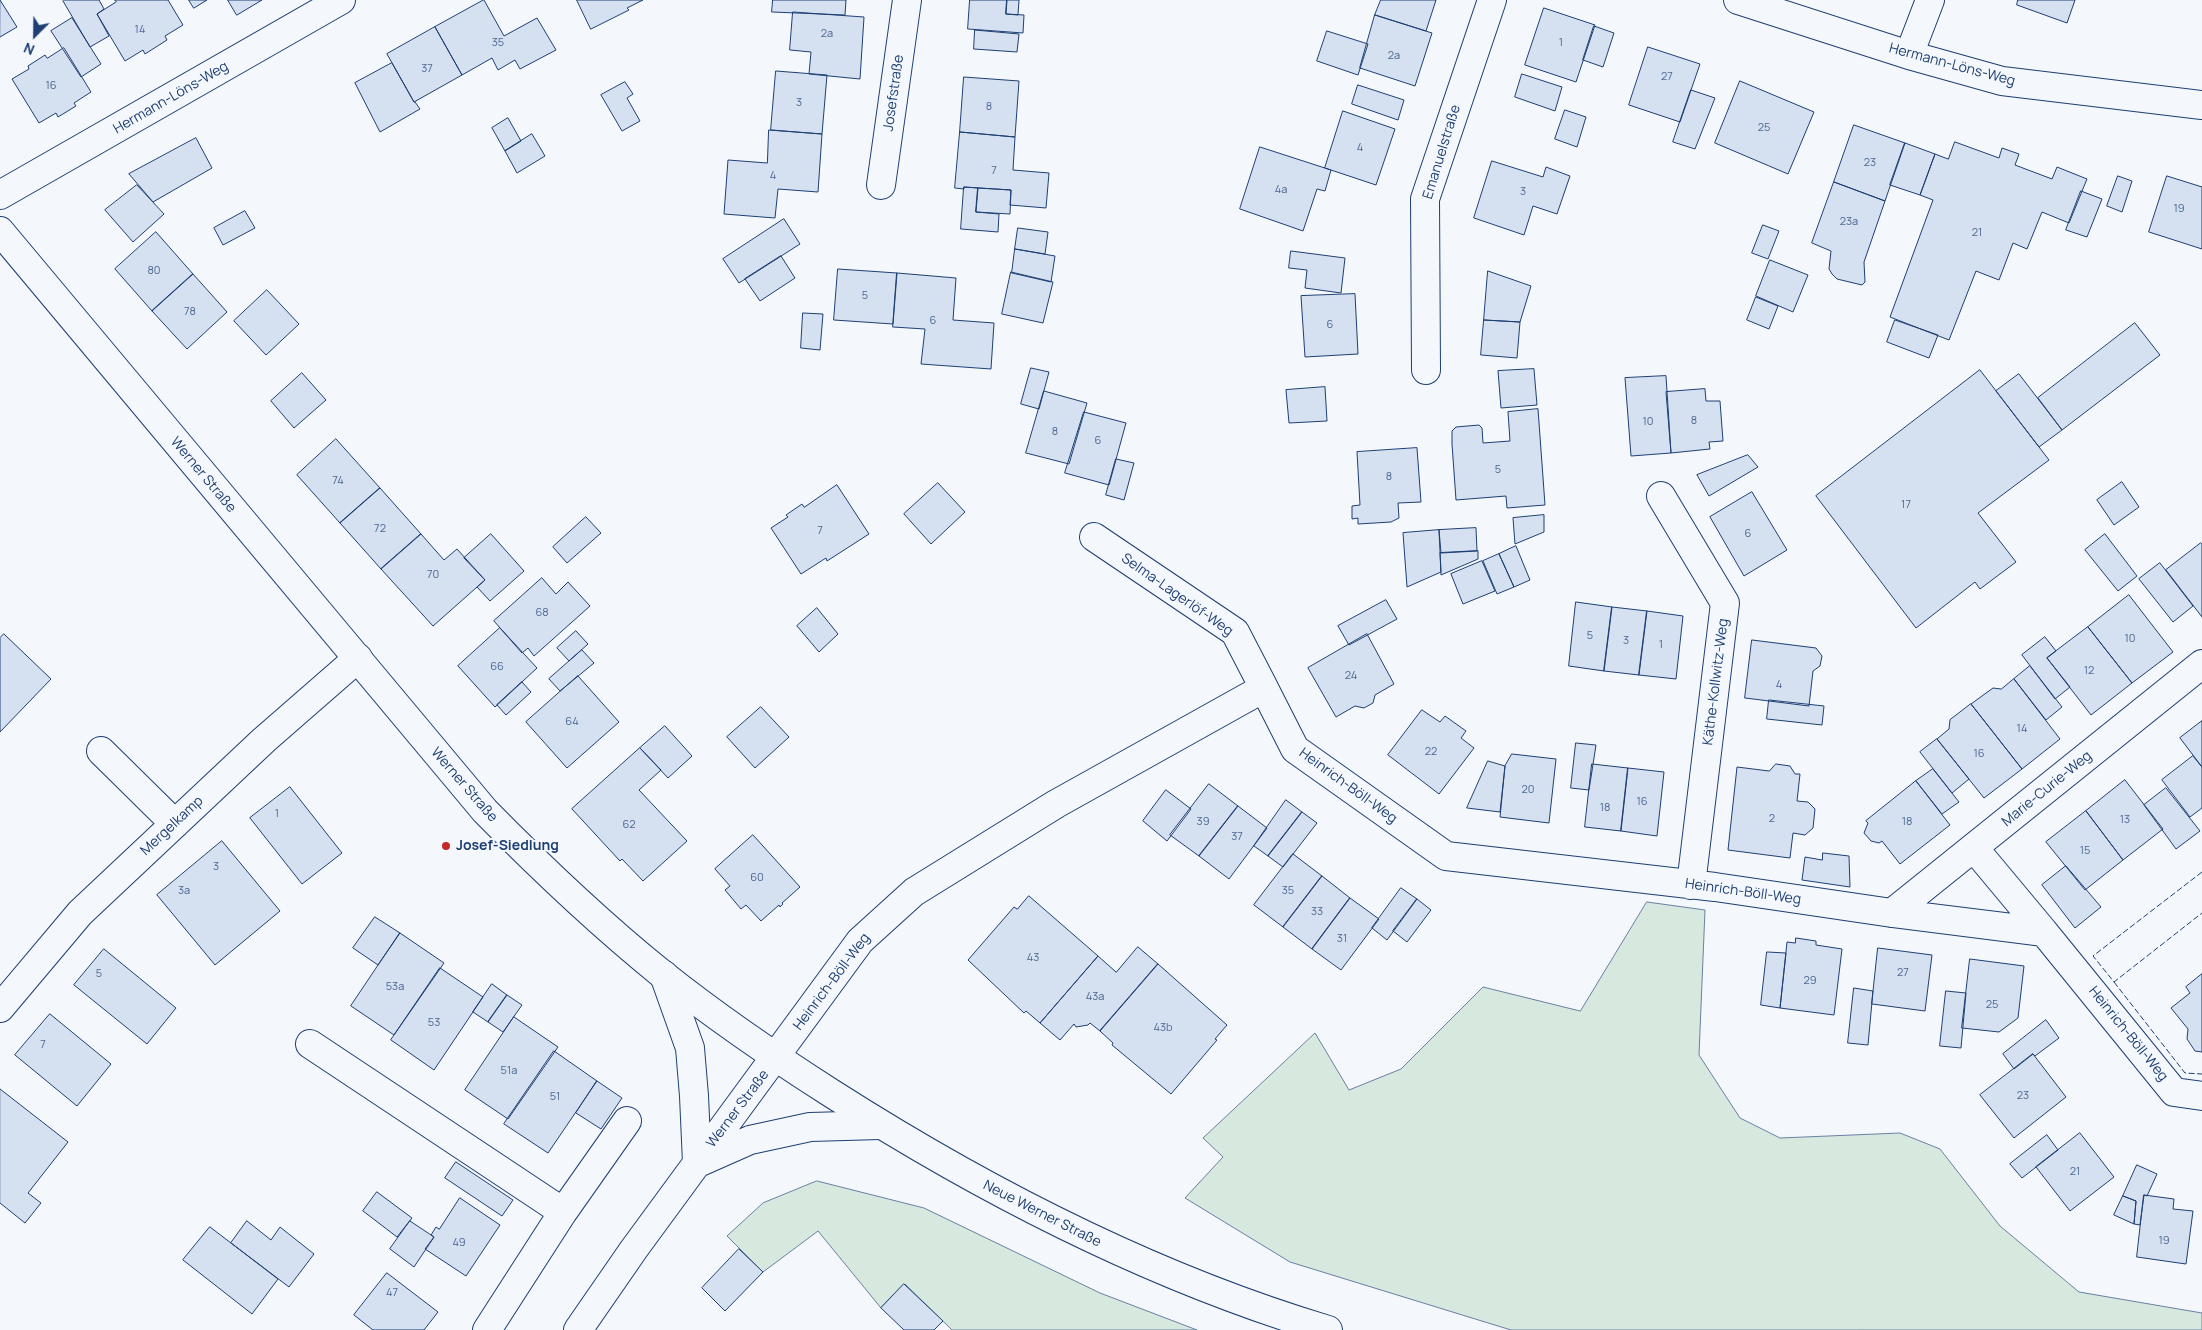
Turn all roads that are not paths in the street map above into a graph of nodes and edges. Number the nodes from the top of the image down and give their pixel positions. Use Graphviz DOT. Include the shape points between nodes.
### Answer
graph roads {
  1 [pos="341,0"];
  2 [pos="907,0"];
  3 [pos="1492,0"];
  4 [pos="1738,0"];
  5 [pos="1930,0"];
  6 [pos="1908,55"];
  7 [pos="2202,104"];
  8 [pos="880,185"];
  9 [pos="0,195"];
  10 [pos="0,231"];
  11 [pos="1426,370"];
  12 [pos="1661,496"];
  13 [pos="1094,537"];
  14 [pos="358,658"];
  15 [pos="2202,664"];
  16 [pos="1264,688"];
  17 [pos="101,751"];
  18 [pos="175,824"];
  19 [pos="1974,848"];
  20 [pos="1691,885"];
  21 [pos="1892,913"];
  22 [pos="2044,932"];
  23 [pos="664,976"];
  24 [pos="0,1008"];
  25 [pos="310,1044"];
  26 [pos="776,1058"];
  27 [pos="2202,1096"];
  28 [pos="627,1120"];
  29 [pos="880,1124"];
  30 [pos="697,1163"];
  31 [pos="563,1212"];
  32 [pos="487,1330"];
  33 [pos="578,1330"];
  34 [pos="1328,1330"];
  1 -- 9 [label="street, Hermann-Löns-Weg"];
  2 -- 8 [label="street, Josefstraße"];
  3 -- 11 [label="street, Emanuelstraße" via="1425,199"];
  4 -- 6 [label="street, Hermann-Löns-Weg"];
  5 -- 6 [label="street"];
  6 -- 7 [label="street, Hermann-Löns-Weg" via="2002,81"];
  10 -- 14 [label="street, Werner Straße"];
  12 -- 20 [label="street, Käthe-Kollwitz-Weg" via="1725,603"];
  13 -- 16 [label="street, Selma-Lagerlöf-Weg" via="1235,632"];
  14 -- 18 [label="street, Mergelkamp"];
  14 -- 23 [label="street, Werner Straße" via="485,812 553,880"];
  15 -- 19 [label="street, Marie-Curie-Weg"];
  16 -- 20 [label="street, Heinrich-Böll-Weg" via="1295,749 1446,856"];
  16 -- 26 [label="street, Heinrich-Böll-Weg" via="1056,804 914,892 860,941"];
  17 -- 18 [label="street"];
  18 -- 24 [label="street, Mergelkamp" via="80,913"];
  19 -- 21 [label="street, Marie-Curie-Weg"];
  19 -- 22 [label="street, Heinrich-Böll-Weg"];
  20 -- 21 [label="street, Heinrich-Böll-Weg"];
  21 -- 22 [label="street, Heinrich-Böll-Weg"];
  22 -- 27 [label="street, Heinrich-Böll-Weg" via="2174,1092"];
  23 -- 26 [label="street, Werner Straße"];
  23 -- 30 [label="street" via="690,1048"];
  25 -- 31 [label="street"];
  26 -- 29 [label="street, Neue Werner Straße"];
  26 -- 30 [label="street, Werner Straße"];
  28 -- 31 [label="street"];
  29 -- 30 [label="street" via="810,1127 750,1140"];
  29 -- 34 [label="street, Neue Werner Straße" via="941,1161 1088,1238 1262,1310"];
  30 -- 33 [label="street, Werner Straße"];
  31 -- 32 [label="street"];
}
